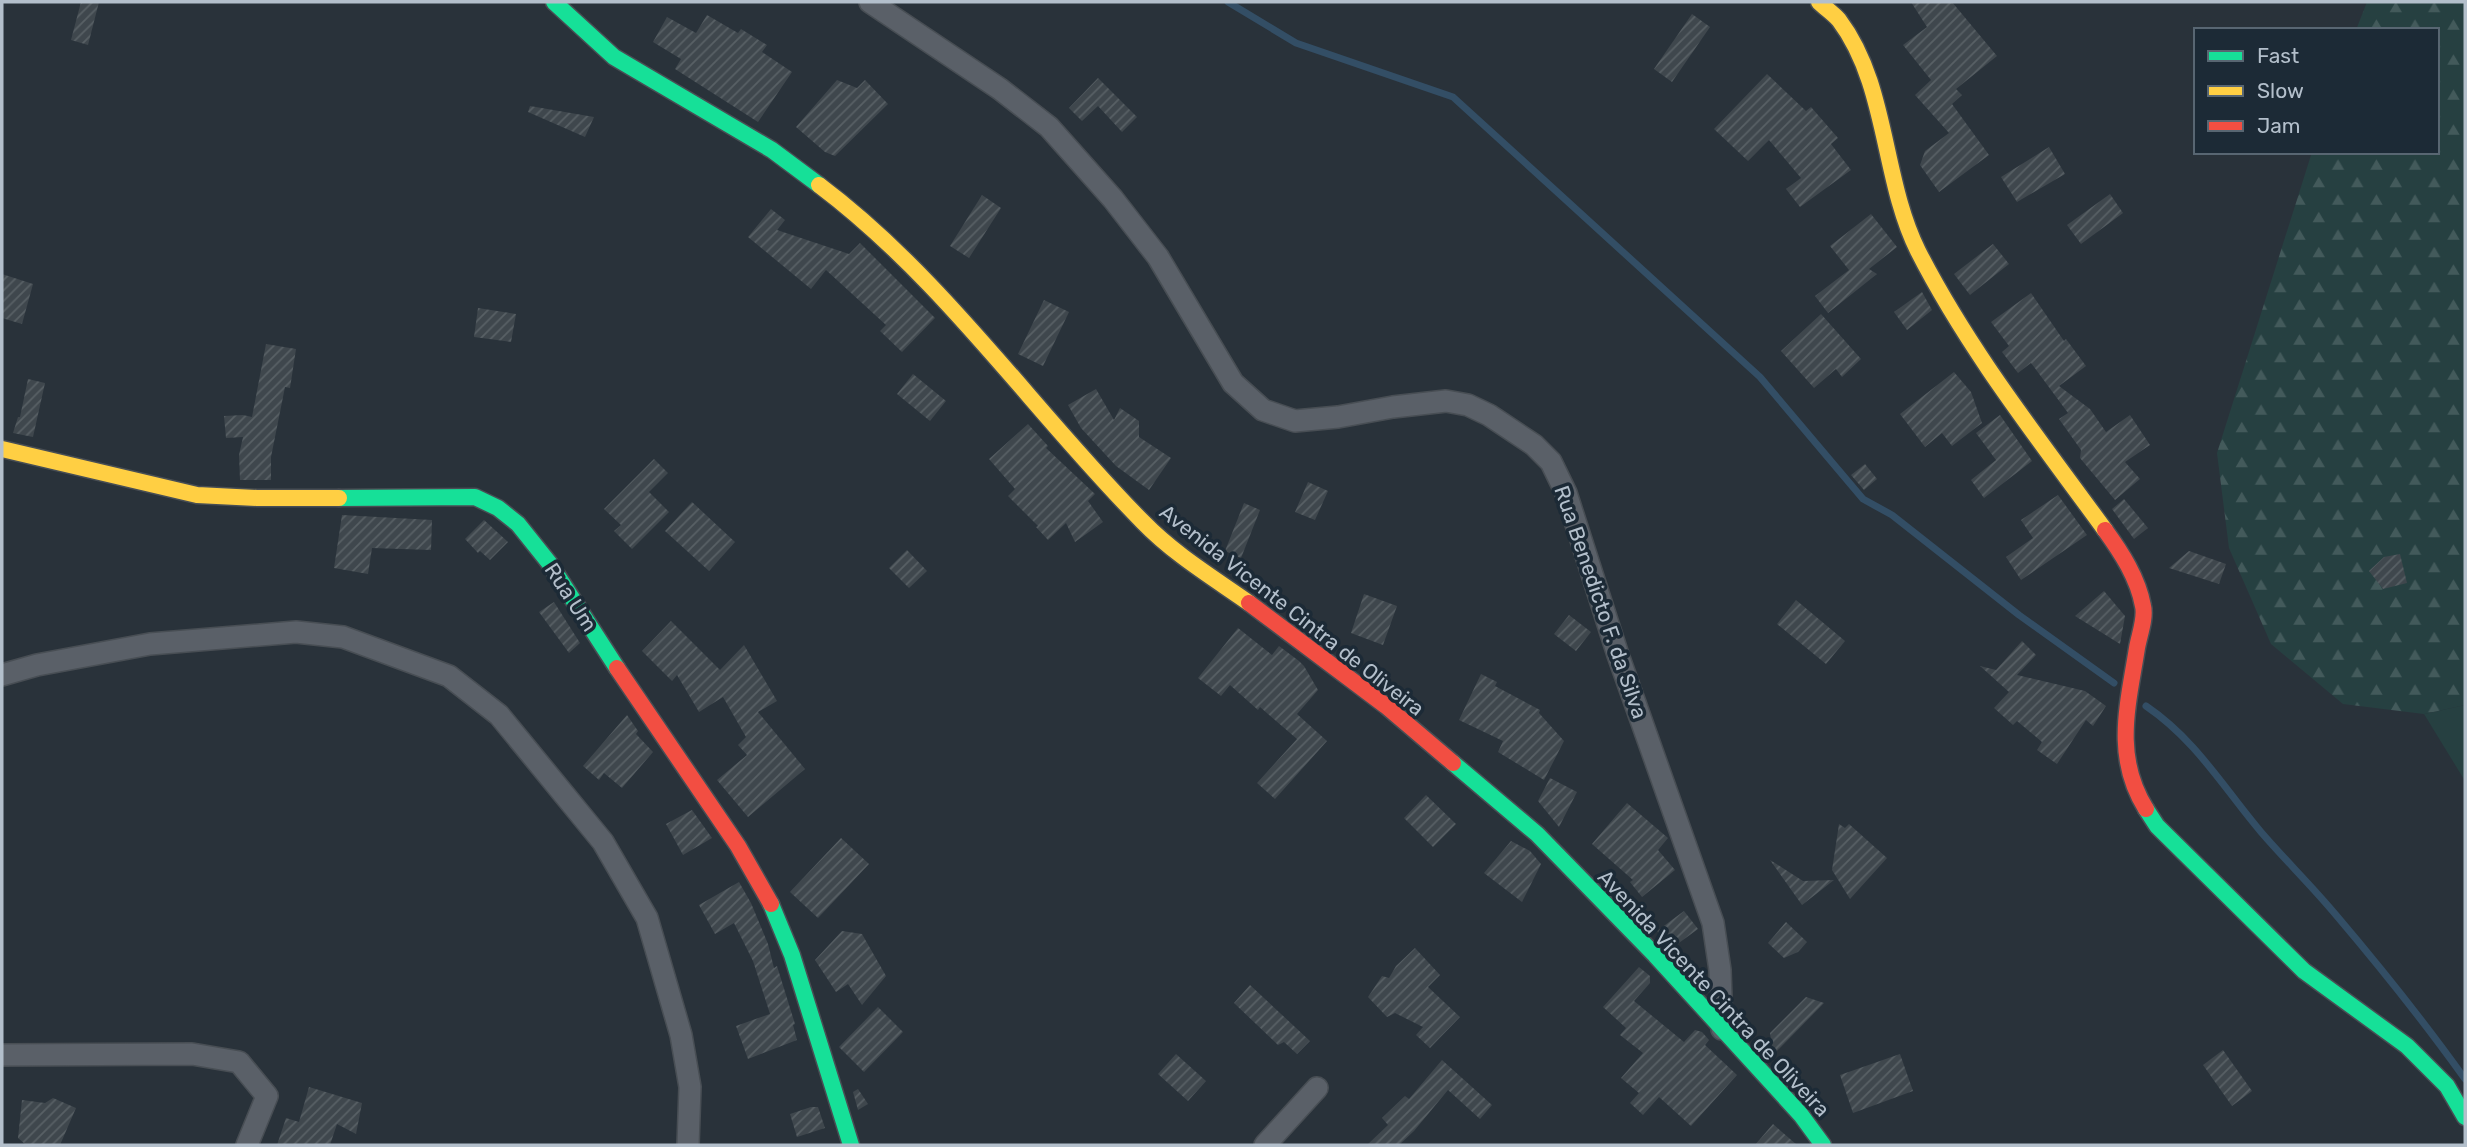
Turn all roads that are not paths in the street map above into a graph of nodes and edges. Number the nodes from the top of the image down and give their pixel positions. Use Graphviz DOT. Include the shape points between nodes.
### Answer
graph roads {
  1 [pos="554,2"];
  2 [pos="870,2"];
  3 [pos="1819,2"];
  4 [pos="2,449"];
  5 [pos="2,675"];
  6 [pos="1722,1029"];
  7 [pos="2,1055"];
  8 [pos="1317,1088"];
  9 [pos="2465,1117"];
  10 [pos="247,1145"];
  11 [pos="688,1145"];
  12 [pos="851,1145"];
  13 [pos="1265,1145"];
  14 [pos="1824,1145"];
  1 -- 6 [label="street, Avenida Vicente Cintra de Oliveira" via="614,57 772,150 841,202 936,293 1144,523 1183,557 1386,706 1537,834"];
  2 -- 6 [label="street, Rua Benedicto F. da Silva" via="1049,127 1114,199 1158,257 1233,383 1264,410 1295,421 1446,401 1489,415 1551,462 1566,493 1713,923"];
  3 -- 9 [label="street" via="1838,19 1864,63 1917,248 1993,376 2120,550 2136,581 2144,608 2124,730 2136,791 2157,826 2251,921 2304,971 2407,1046 2447,1086"];
  4 -- 12 [label="street, Rua Um" via="197,495 475,497 518,524 550,564 767,895 792,955"];
  5 -- 11 [label="street" via="150,645 296,632 343,637 449,676 499,715 517,736 603,842 647,918 681,1035 690,1087"];
  6 -- 14 [label="street, Avenida Vicente Cintra de Oliveira"];
  7 -- 10 [label="street" via="192,1054 240,1062 267,1096"];
  8 -- 13 [label="street"];
}
